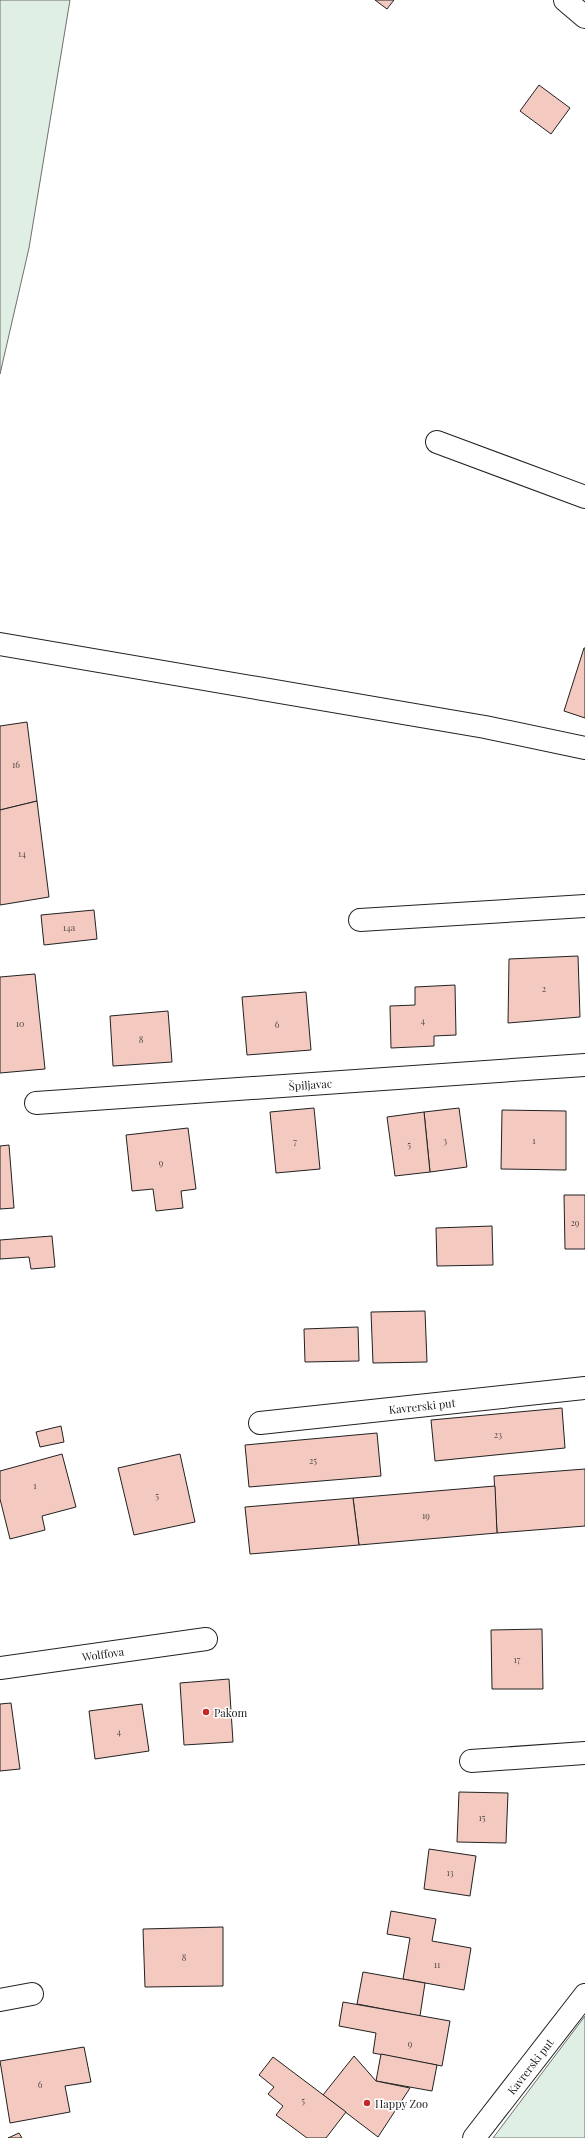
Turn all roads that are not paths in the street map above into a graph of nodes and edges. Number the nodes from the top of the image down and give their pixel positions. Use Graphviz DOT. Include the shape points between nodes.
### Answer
graph roads {
  1 [pos="565,0"];
  2 [pos="585,17"];
  3 [pos="437,442"];
  4 [pos="585,498"];
  5 [pos="0,644"];
  6 [pos="585,748"];
  7 [pos="585,906"];
  8 [pos="360,920"];
  9 [pos="585,1065"];
  10 [pos="36,1103"];
  11 [pos="585,1388"];
  12 [pos="260,1423"];
  13 [pos="206,1638"];
  14 [pos="0,1668"];
  15 [pos="585,1754"];
  16 [pos="471,1761"];
  17 [pos="32,1994"];
  18 [pos="585,1994"];
  19 [pos="0,2000"];
  20 [pos="474,2138"];
  1 -- 2 [label="street"];
  3 -- 4 [label="street"];
  5 -- 6 [label="street" via="485,727"];
  7 -- 8 [label="street"];
  9 -- 10 [label="street, Špiljavac"];
  11 -- 12 [label="street, Kavrerski put"];
  13 -- 14 [label="street, Wolffova"];
  15 -- 16 [label="street"];
  17 -- 19 [label="street"];
  18 -- 20 [label="street, Kavrerski put"];
}
